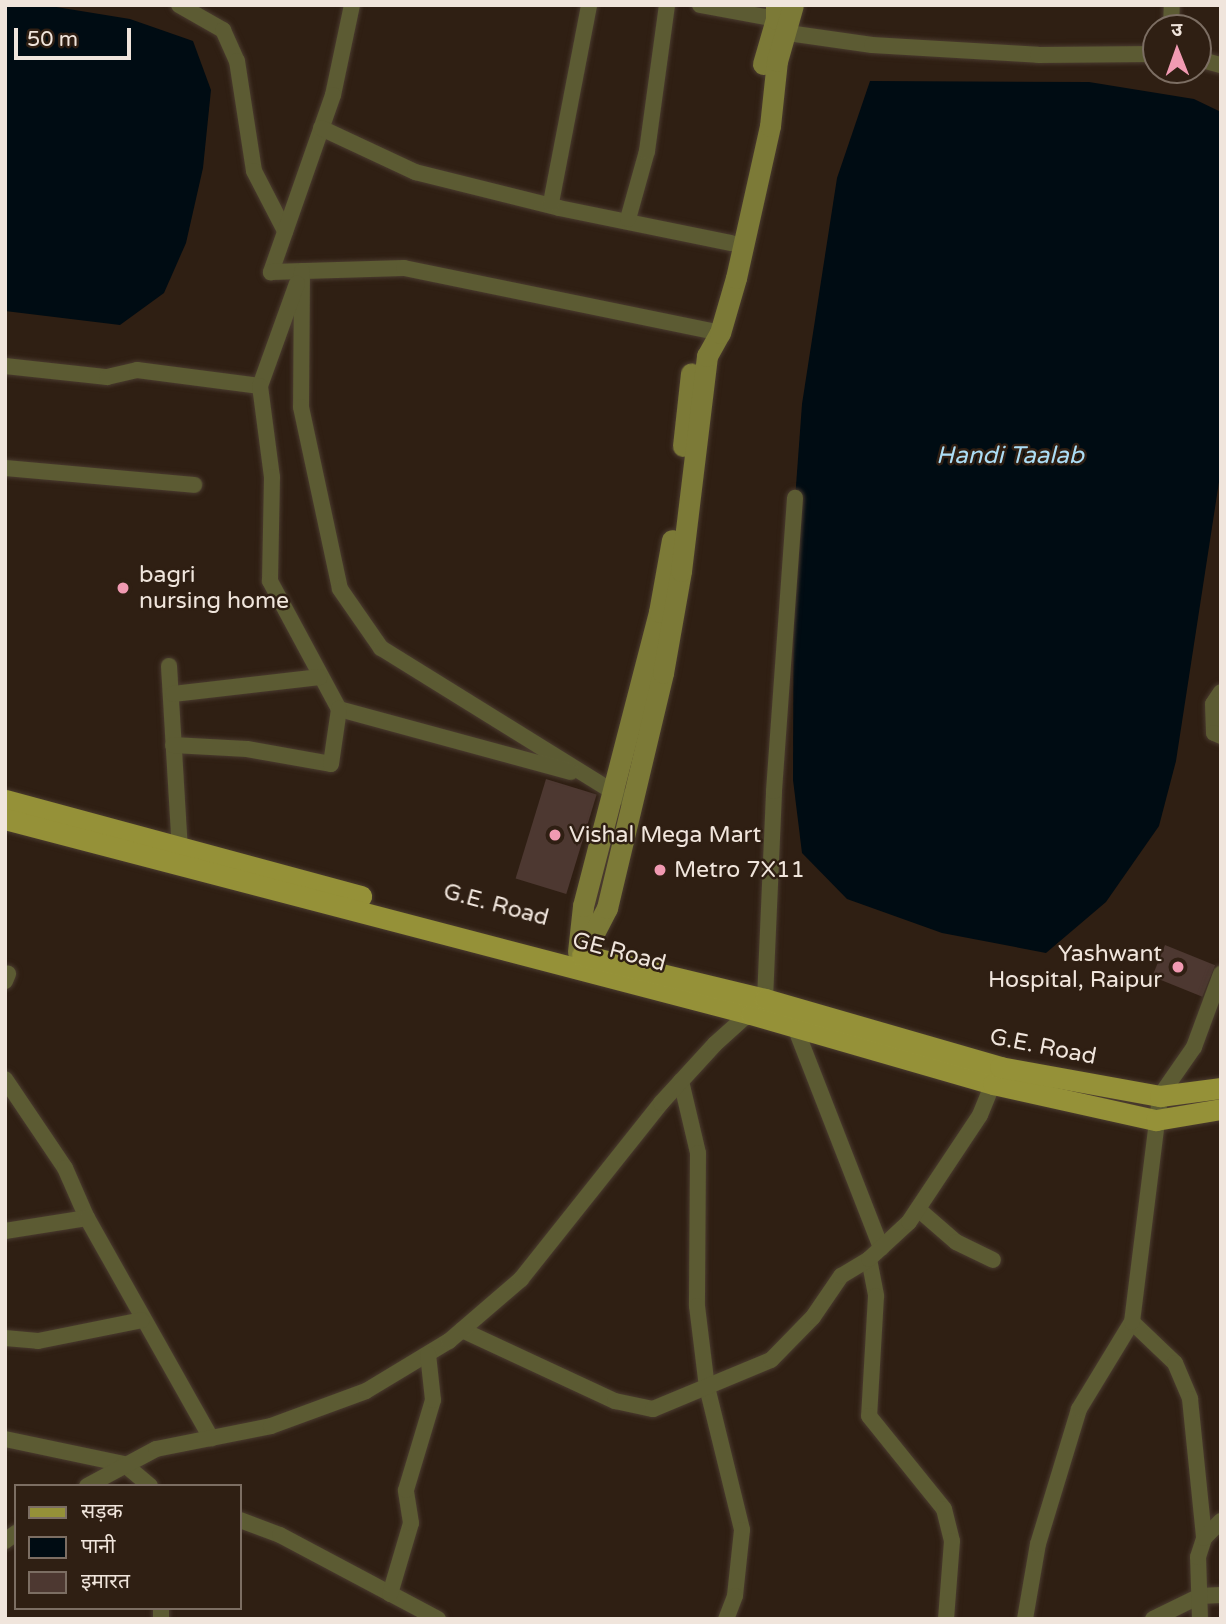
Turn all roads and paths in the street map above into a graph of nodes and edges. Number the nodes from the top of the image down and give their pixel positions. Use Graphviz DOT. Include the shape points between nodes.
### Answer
graph roads {
  1 [pos="179,5"];
  2 [pos="352,5"];
  3 [pos="589,5"];
  4 [pos="667,5"];
  5 [pos="701,5"];
  6 [pos="783,15"];
  7 [pos="1142,54"];
  8 [pos="321,128"];
  9 [pos="551,203"];
  10 [pos="628,219"];
  11 [pos="285,231"];
  12 [pos="731,243"];
  13 [pos="302,271"];
  14 [pos="712,333"];
  15 [pos="5,366"];
  16 [pos="260,386"];
  17 [pos="5,468"];
  18 [pos="194,485"];
  19 [pos="795,498"];
  20 [pos="169,666"];
  21 [pos="320,677"];
  22 [pos="1221,692"];
  23 [pos="173,694"];
  24 [pos="339,709"];
  25 [pos="1221,736"];
  26 [pos="173,745"];
  27 [pos="587,776"];
  28 [pos="620,797"];
  29 [pos="5,800"];
  30 [pos="5,818"];
  31 [pos="180,849"];
  32 [pos="579,959"];
  33 [pos="1221,974"];
  34 [pos="758,1007"];
  35 [pos="795,1027"];
  36 [pos="997,1076"];
  37 [pos="681,1081"];
  38 [pos="1221,1088"];
  39 [pos="8,1089"];
  40 [pos="1160,1096"];
  41 [pos="1221,1109"];
  42 [pos="1196,1115"];
  43 [pos="1156,1120"];
  44 [pos="1221,1120"];
  45 [pos="918,1209"];
  46 [pos="87,1218"];
  47 [pos="5,1231"];
  48 [pos="875,1254"];
  49 [pos="993,1259"];
  50 [pos="142,1320"];
  51 [pos="1132,1322"];
  52 [pos="462,1330"];
  53 [pos="5,1338"];
  54 [pos="428,1354"];
  55 [pos="707,1387"];
  56 [pos="211,1438"];
  57 [pos="5,1439"];
  58 [pos="124,1464"];
  59 [pos="90,1484"];
  60 [pos="148,1484"];
  61 [pos="242,1521"];
  62 [pos="1221,1521"];
  63 [pos="1204,1538"];
  64 [pos="390,1594"];
  65 [pos="1221,1595"];
  66 [pos="1200,1596"];
  67 [pos="438,1619"];
  68 [pos="726,1619"];
  69 [pos="946,1619"];
  70 [pos="1025,1619"];
  71 [pos="1153,1619"];
  72 [pos="1200,1619"];
  1 -- 11 [label="street" via="223,30 237,61 254,171"];
  2 -- 8 [label="street" via="350,29"];
  3 -- 9 [label="street"];
  4 -- 10 [label="street" via="646,151"];
  5 -- 6 [label="street"];
  6 -- 7 [label="street" via="872,46 1038,55"];
  6 -- 12 [label="street" via="764,57 755,137"];
  6 -- 14 [label="street" via="770,125"];
  8 -- 9 [label="street" via="415,172"];
  8 -- 11 [label="street"];
  9 -- 10 [label="street"];
  10 -- 12 [label="street"];
  11 -- 13 [label="street" via="271,272"];
  12 -- 14 [label="street"];
  13 -- 14 [label="street" via="404,268"];
  13 -- 16 [label="street"];
  13 -- 27 [label="street" via="301,407 340,589 381,648"];
  14 -- 28 [label="street" via="692,358 676,516"];
  15 -- 16 [label="street" via="107,377 137,370"];
  16 -- 21 [label="street" via="272,478 270,581"];
  17 -- 18 [label="street"];
  19 -- 34 [label="street"];
  20 -- 23 [label="street"];
  21 -- 23 [label="street"];
  21 -- 24 [label="street"];
  22 -- 25 [label="street" via="1213,704 1214,733"];
  23 -- 26 [label="street"];
  24 -- 26 [label="street" via="331,764 247,749"];
  24 -- 27 [label="street"];
  26 -- 31 [label="street"];
  27 -- 28 [label="street"];
  28 -- 32 [label="street" via="583,906"];
  29 -- 31 [label="main road, G.E. Road"];
  30 -- 32 [label="main road, GE Road"];
  31 -- 32 [label="main road, G.E. Road"];
  32 -- 34 [label="main road, GE Road"];
  33 -- 40 [label="street" via="1190,1055"];
  34 -- 35 [label="main road, GE Road"];
  34 -- 36 [label="main road, G.E. Road"];
  34 -- 37 [label="street"];
  35 -- 36 [label="main road, GE Road"];
  35 -- 48 [label="street"];
  36 -- 40 [label="main road, G.E. Road"];
  36 -- 43 [label="main road, GE Road"];
  36 -- 45 [label="street" via="980,1115"];
  37 -- 52 [label="street" via="554,1243 522,1279"];
  37 -- 55 [label="street" via="698,1153 697,1306"];
  38 -- 40 [label="main road, G.E. Road"];
  39 -- 46 [label="street" via="65,1168"];
  40 -- 42 [label="street"];
  40 -- 43 [label="street"];
  41 -- 42 [label="main road, GE Road"];
  42 -- 43 [label="main road, GE Road"];
  42 -- 44 [label="street"];
  43 -- 51 [label="street" via="1154,1167"];
  45 -- 48 [label="street"];
  45 -- 49 [label="street" via="957,1242"];
  46 -- 47 [label="street"];
  46 -- 50 [label="street"];
  48 -- 55 [label="street" via="841,1276 813,1317 771,1360"];
  48 -- 69 [label="street" via="869,1416 944,1509 953,1541"];
  50 -- 53 [label="street" via="38,1341"];
  50 -- 56 [label="street"];
  51 -- 63 [label="street" via="1175,1363 1190,1399"];
  51 -- 70 [label="street" via="1079,1409 1038,1544"];
  52 -- 54 [label="street"];
  52 -- 55 [label="street" via="615,1401 653,1409"];
  54 -- 56 [label="street" via="366,1391 271,1426"];
  54 -- 64 [label="street" via="433,1400 406,1490 411,1523"];
  55 -- 68 [label="street" via="742,1530 736,1596"];
  56 -- 58 [label="street" via="156,1449"];
  57 -- 58 [label="street"];
  58 -- 59 [label="street"];
  58 -- 60 [label="street"];
  61 -- 64 [label="street" via="280,1535"];
  62 -- 63 [label="street"];
  63 -- 66 [label="street" via="1196,1579"];
  64 -- 67 [label="street"];
  65 -- 66 [label="street"];
  66 -- 71 [label="street"];
  66 -- 72 [label="street"];
}
